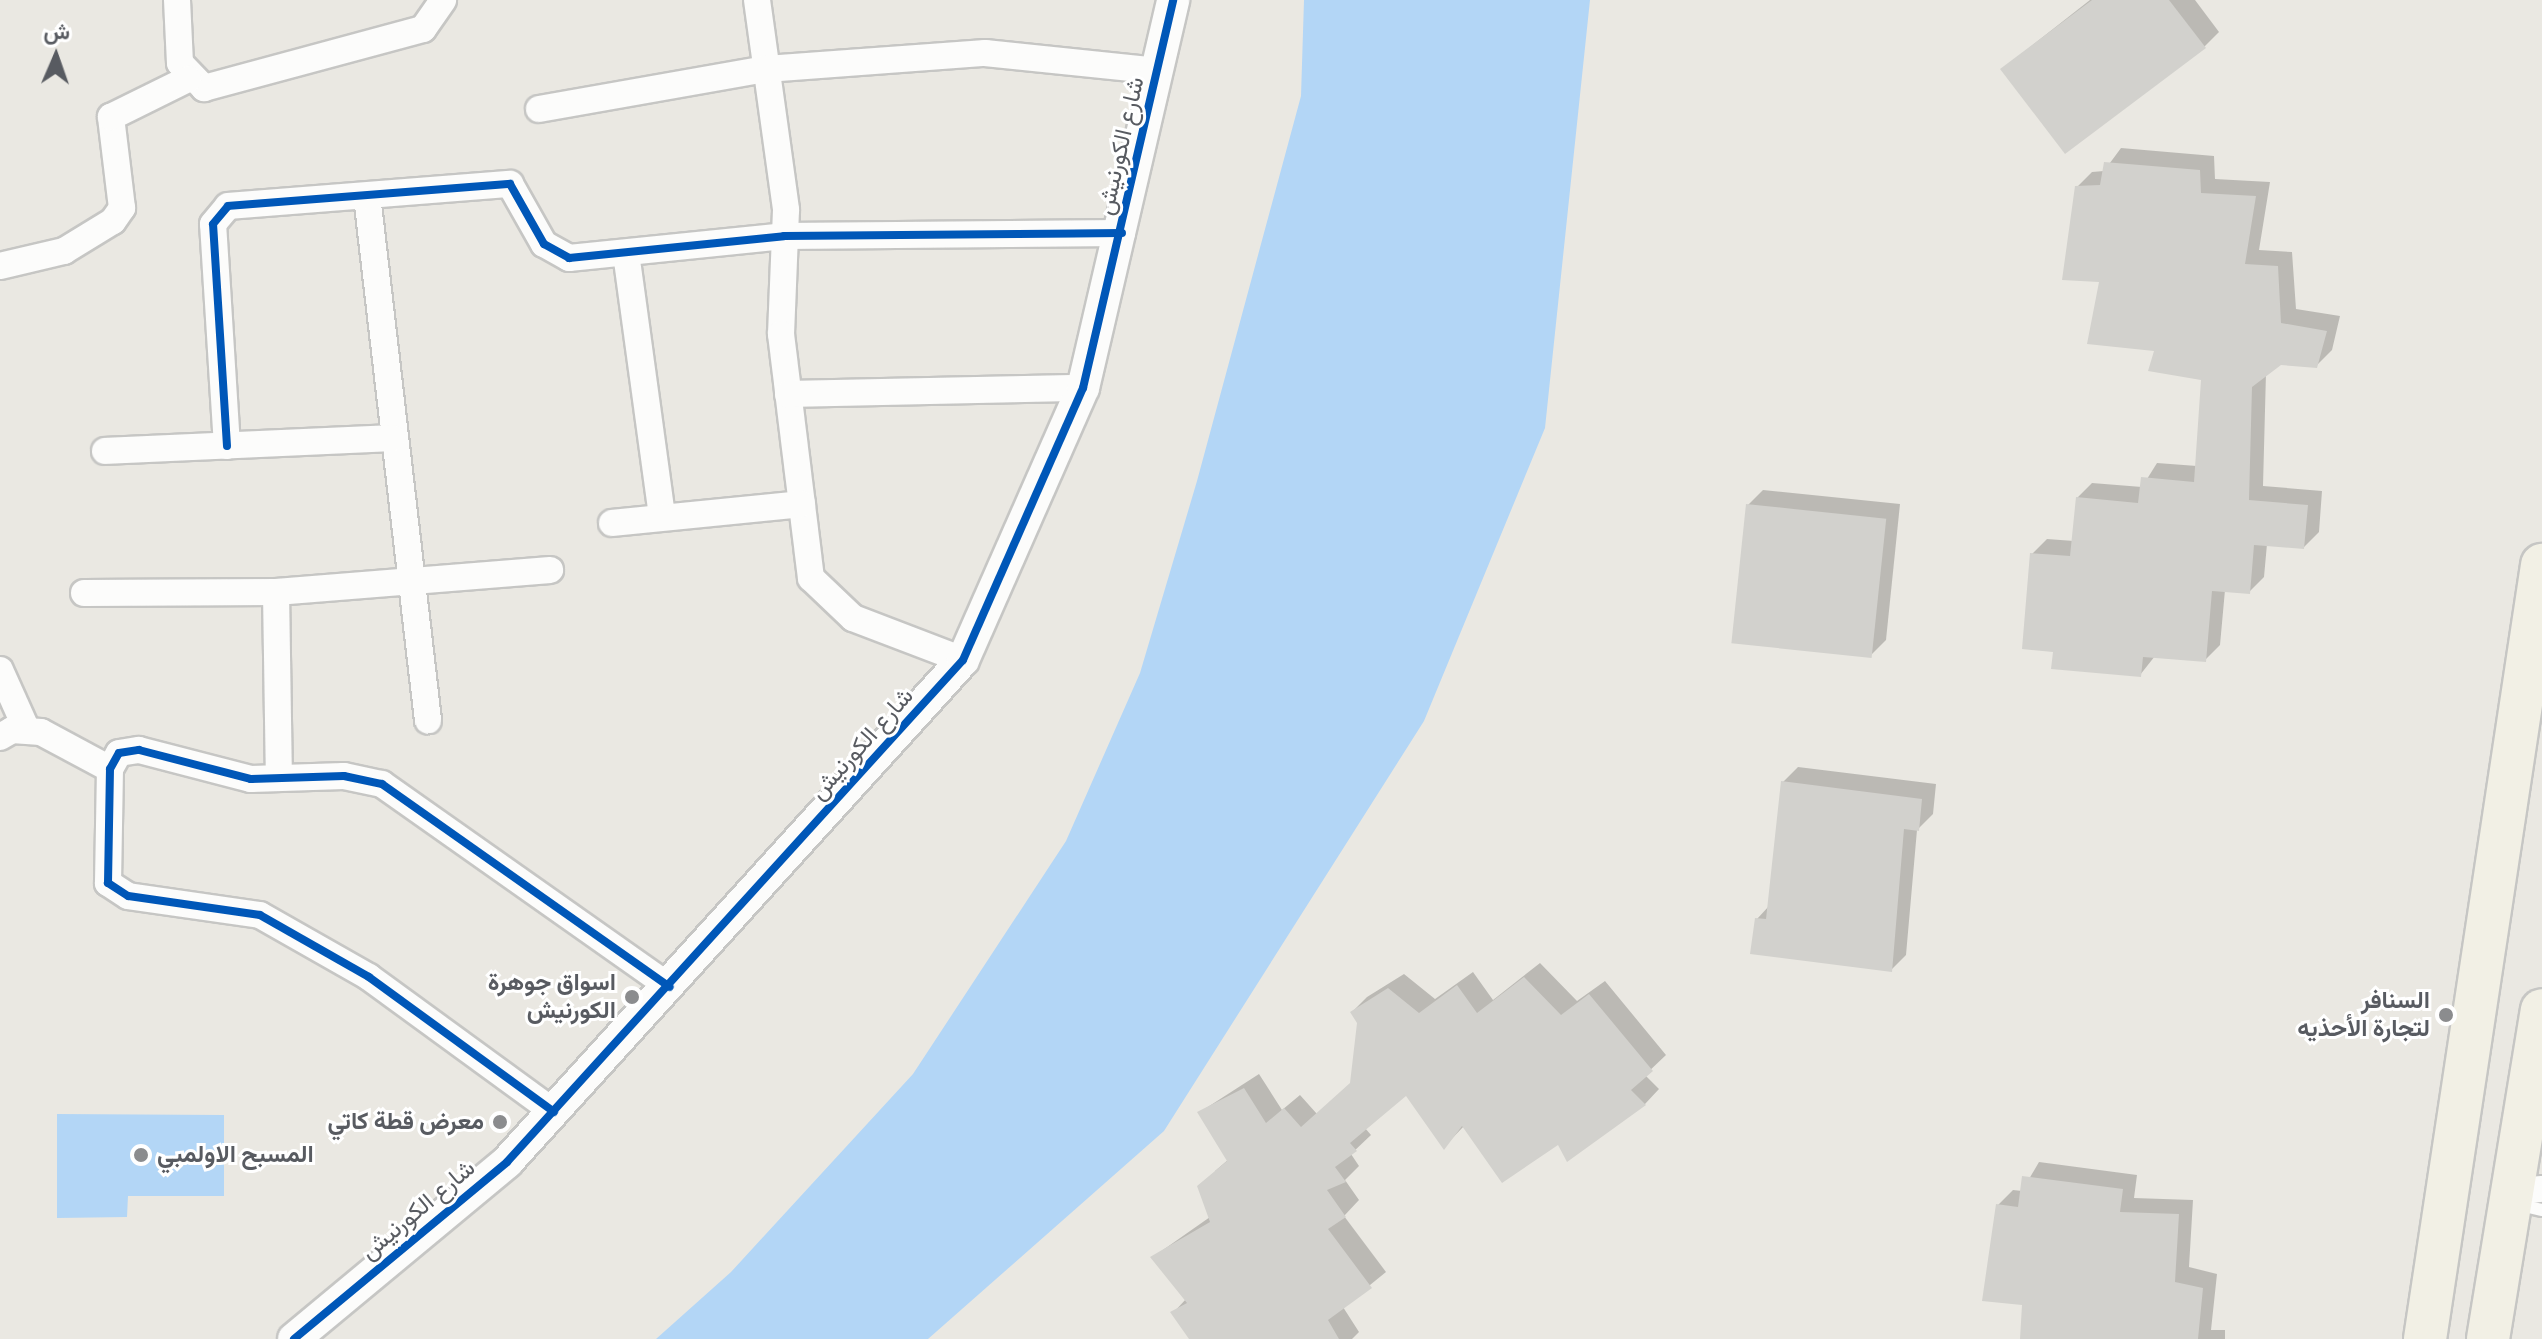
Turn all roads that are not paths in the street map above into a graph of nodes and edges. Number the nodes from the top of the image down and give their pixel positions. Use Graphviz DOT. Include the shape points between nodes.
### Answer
graph roads {
  1 [pos="177,0"];
  2 [pos="443,0"];
  3 [pos="757,0"];
  4 [pos="1173,0"];
  5 [pos="766,69"];
  6 [pos="1158,71"];
  7 [pos="188,79"];
  8 [pos="539,109"];
  9 [pos="367,196"];
  10 [pos="1122,233"];
  11 [pos="784,236"];
  12 [pos="626,253"];
  13 [pos="0,266"];
  14 [pos="1083,388"];
  15 [pos="788,394"];
  16 [pos="392,438"];
  17 [pos="227,446"];
  18 [pos="105,451"];
  19 [pos="802,504"];
  20 [pos="662,517"];
  21 [pos="612,523"];
  22 [pos="2542,565"];
  23 [pos="550,570"];
  24 [pos="409,581"];
  25 [pos="276,592"];
  26 [pos="84,593"];
  27 [pos="963,660"];
  28 [pos="0,670"];
  29 [pos="428,720"];
  30 [pos="26,728"];
  31 [pos="0,737"];
  32 [pos="110,769"];
  33 [pos="279,776"];
  34 [pos="670,987"];
  35 [pos="2542,1010"];
  36 [pos="554,1112"];
  37 [pos="2462,1127"];
  38 [pos="2526,1142"];
  39 [pos="2525,1206"];
  40 [pos="2447,1223"];
  41 [pos="294,1339"];
  42 [pos="2425,1339"];
  43 [pos="2488,1339"];
  1 -- 7 [label="street" via="180,63"];
  2 -- 7 [label="street" via="423,29 204,88"];
  3 -- 5 [label="street"];
  4 -- 6 [label="street, شارع الكورنيش"];
  5 -- 6 [label="street" via="985,53"];
  5 -- 8 [label="street"];
  5 -- 11 [label="street"];
  6 -- 10 [label="street, شارع الكورنيش"];
  7 -- 13 [label="street" via="111,117 122,208 113,221 64,251"];
  9 -- 12 [label="street" via="510,184 553,252"];
  9 -- 16 [label="street"];
  9 -- 17 [label="street" via="216,212"];
  10 -- 11 [label="street"];
  10 -- 14 [label="street, شارع الكورنيش"];
  11 -- 12 [label="street"];
  11 -- 15 [label="street"];
  12 -- 20 [label="street"];
  14 -- 15 [label="street"];
  14 -- 27 [label="street, شارع الكورنيش"];
  15 -- 19 [label="street"];
  16 -- 17 [label="street"];
  16 -- 24 [label="street"];
  17 -- 18 [label="street"];
  19 -- 20 [label="street"];
  19 -- 27 [label="street" via="811,578 826,598 853,618"];
  20 -- 21 [label="street"];
  22 -- 37 [label="main road"];
  23 -- 24 [label="street"];
  24 -- 25 [label="street"];
  24 -- 29 [label="street"];
  25 -- 26 [label="street"];
  25 -- 33 [label="street"];
  27 -- 34 [label="street, شارع الكورنيش"];
  28 -- 30 [label="street"];
  30 -- 31 [label="street"];
  30 -- 32 [label="street"];
  32 -- 33 [label="street" via="119,753 139,750 251,779"];
  32 -- 36 [label="street" via="108,883 128,896 260,915 369,977"];
  33 -- 34 [label="street" via="382,784"];
  34 -- 36 [label="street, شارع الكورنيش"];
  35 -- 38 [label="main road"];
  36 -- 41 [label="street, شارع الكورنيش" via="507,1162"];
  37 -- 38 [label="main road" via="2474,1161 2489,1168 2504,1166"];
  37 -- 40 [label="main road"];
  38 -- 39 [label="main road"];
  39 -- 40 [label="main road" via="2501,1217 2481,1207"];
  39 -- 43 [label="main road"];
  40 -- 42 [label="main road"];
}
